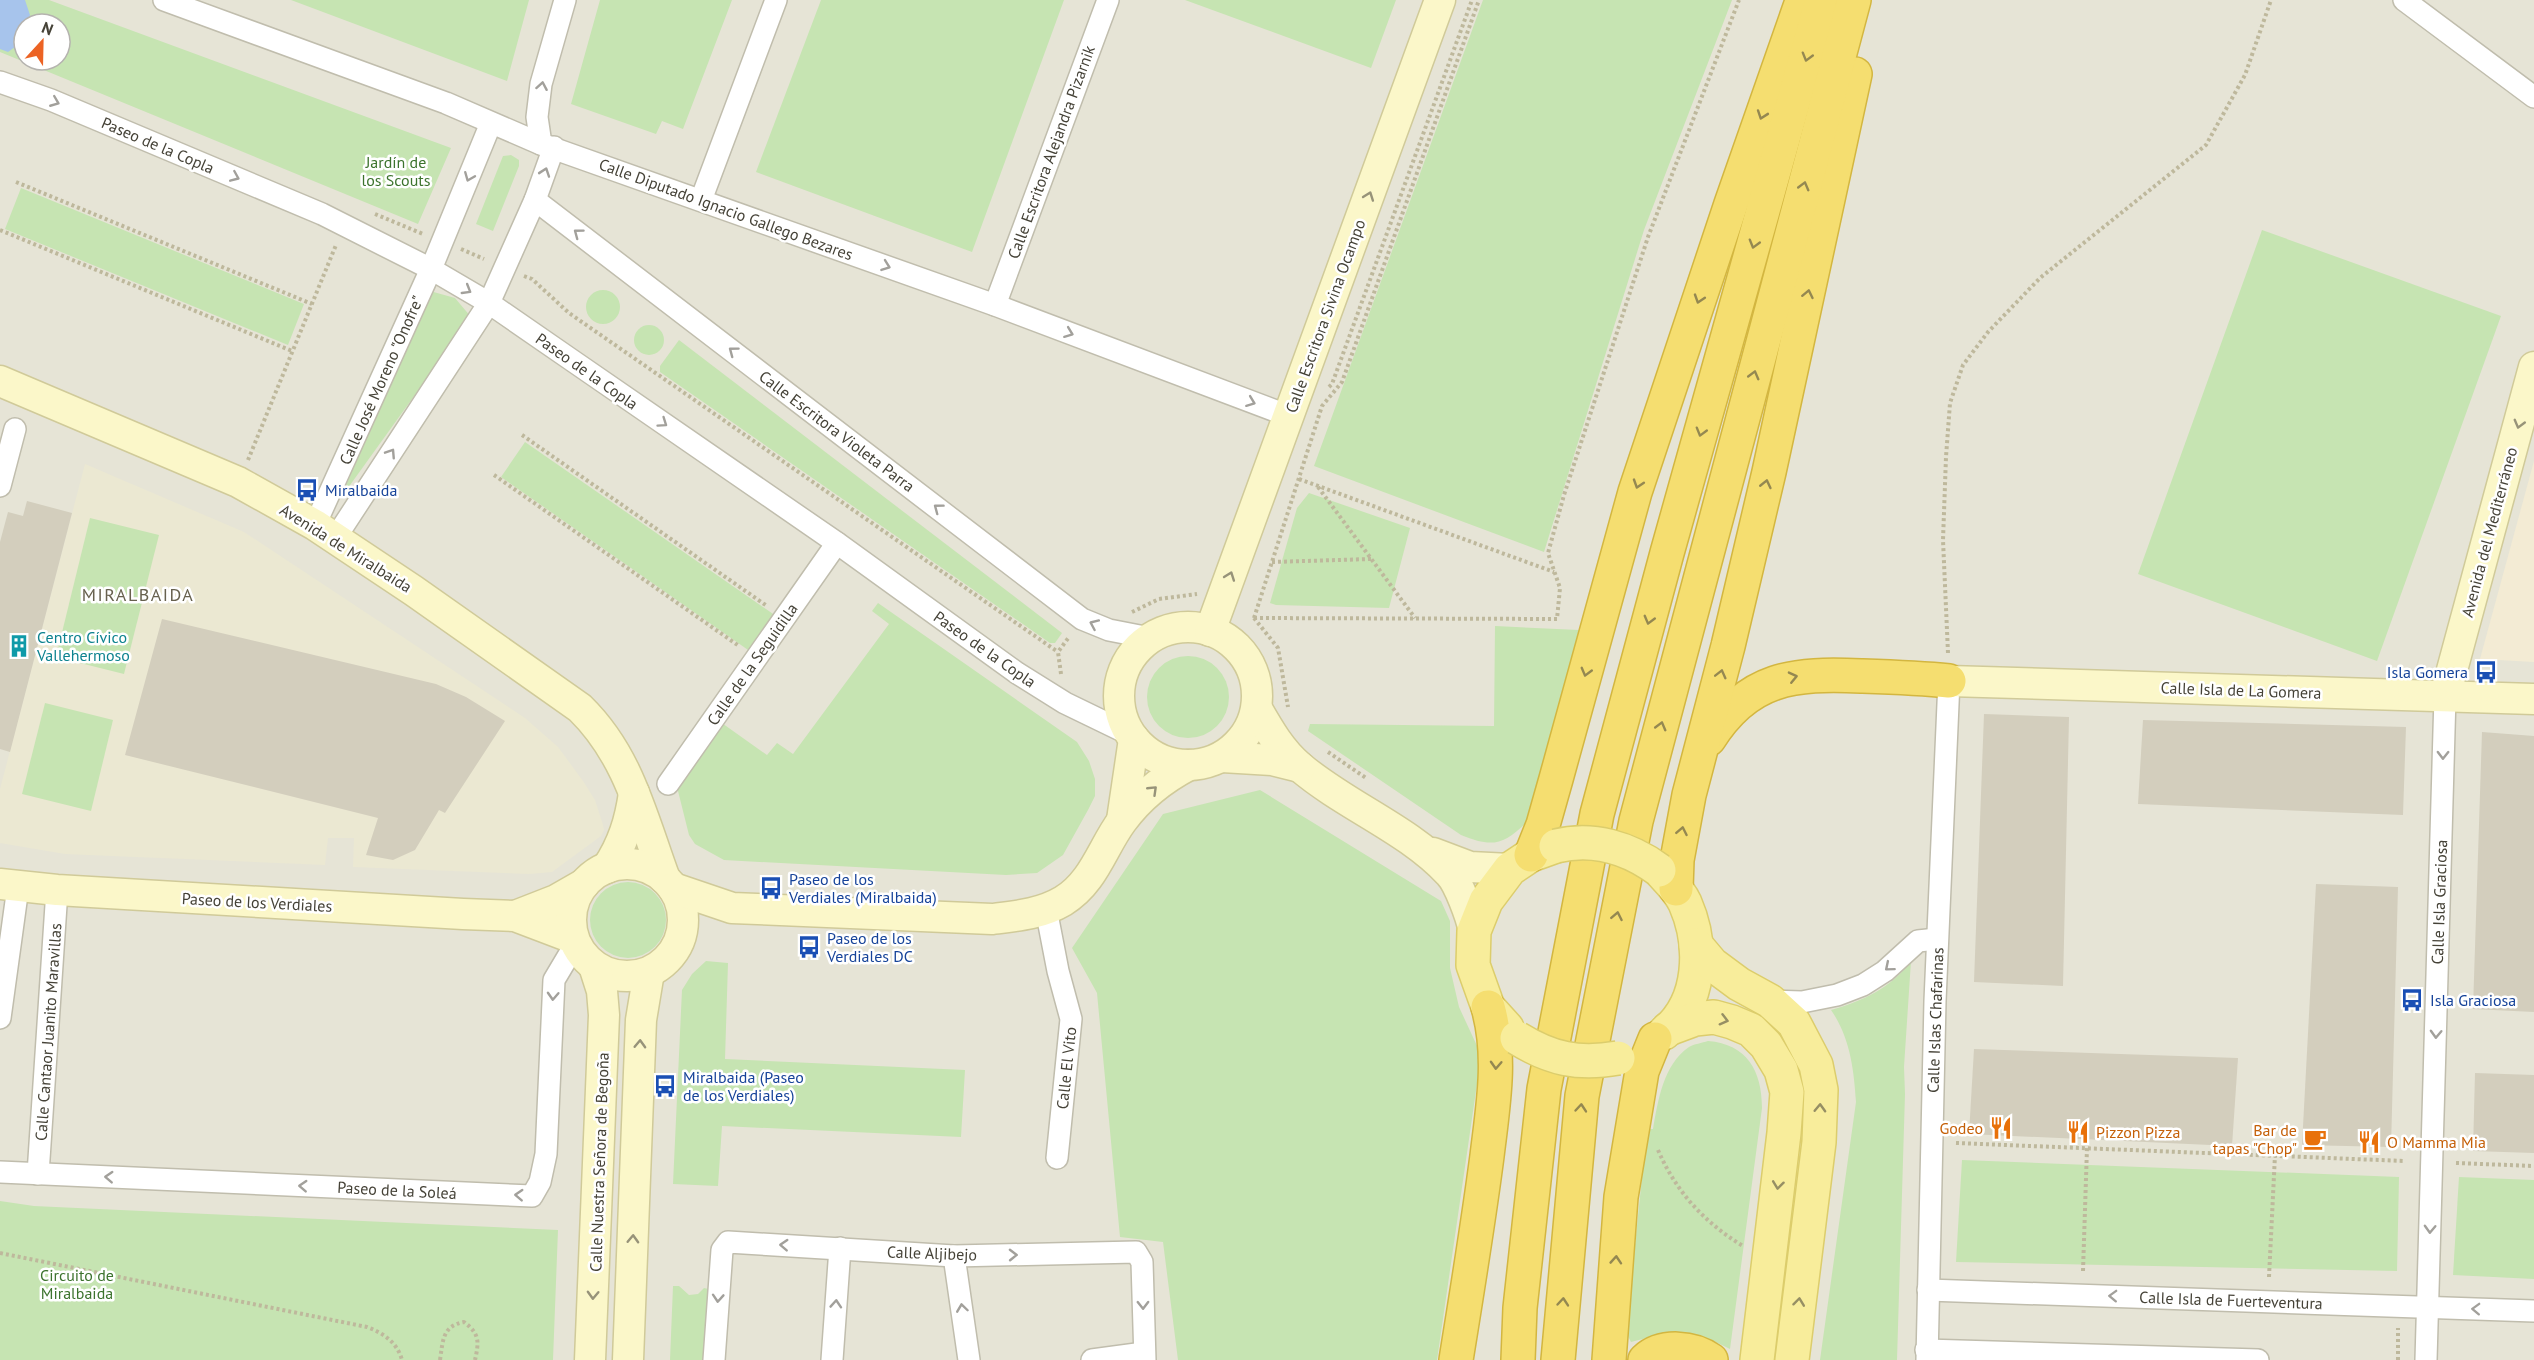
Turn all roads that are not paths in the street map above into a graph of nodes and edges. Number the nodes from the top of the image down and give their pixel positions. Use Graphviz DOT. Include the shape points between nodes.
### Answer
graph roads {
  1 [pos="164,0"];
  2 [pos="565,0"];
  3 [pos="776,0"];
  4 [pos="1108,0"];
  5 [pos="1440,0"];
  6 [pos="1803,0"];
  7 [pos="1822,0"];
  8 [pos="1854,0"];
  9 [pos="1869,0"];
  10 [pos="2404,0"];
  11 [pos="0,82"];
  12 [pos="2534,98"];
  13 [pos="491,123"];
  14 [pos="548,146"];
  15 [pos="535,200"];
  16 [pos="701,200"];
  17 [pos="431,269"];
  18 [pos="489,303"];
  19 [pos="995,305"];
  20 [pos="2534,367"];
  21 [pos="0,381"];
  22 [pos="1289,416"];
  23 [pos="15,429"];
  24 [pos="0,486"];
  25 [pos="325,531"];
  26 [pos="837,543"];
  27 [pos="1210,631"];
  28 [pos="1150,639"];
  29 [pos="1949,681"];
  30 [pos="2445,696"];
  31 [pos="2534,699"];
  32 [pos="1257,709"];
  33 [pos="1132,737"];
  34 [pos="1702,751"];
  35 [pos="1222,757"];
  36 [pos="1312,758"];
  37 [pos="1189,765"];
  38 [pos="668,784"];
  39 [pos="634,793"];
  40 [pos="1122,820"];
  41 [pos="1417,846"];
  42 [pos="1533,857"];
  43 [pos="596,876"];
  44 [pos="1667,879"];
  45 [pos="669,883"];
  46 [pos="9,886"];
  47 [pos="57,890"];
  48 [pos="732,908"];
  49 [pos="1046,909"];
  50 [pos="515,915"];
  51 [pos="682,932"];
  52 [pos="1474,932"];
  53 [pos="1937,939"];
  54 [pos="1696,945"];
  55 [pos="581,949"];
  56 [pos="649,972"];
  57 [pos="1770,1001"];
  58 [pos="1488,1007"];
  59 [pos="0,1018"];
  60 [pos="1661,1034"];
  61 [pos="1057,1158"];
  62 [pos="0,1172"];
  63 [pos="38,1174"];
  64 [pos="1479,1218"];
  65 [pos="840,1248"];
  66 [pos="954,1256"];
  67 [pos="1928,1290"];
  68 [pos="2428,1307"];
  69 [pos="2534,1311"];
  70 [pos="1927,1355"];
  71 [pos="1145,1356"];
  72 [pos="591,1360"];
  73 [pos="628,1360"];
  74 [pos="714,1360"];
  75 [pos="832,1360"];
  76 [pos="969,1360"];
  77 [pos="1092,1360"];
  78 [pos="1456,1360"];
  79 [pos="1474,1360"];
  80 [pos="1518,1360"];
  81 [pos="1558,1360"];
  82 [pos="1609,1360"];
  83 [pos="1645,1360"];
  84 [pos="1711,1360"];
  85 [pos="1757,1360"];
  86 [pos="1792,1360"];
  87 [pos="2259,1360"];
  88 [pos="2426,1360"];
  1 -- 13 [label="street, Calle Diputado Ignacio Gallego Bezares"];
  14 -- 2 [label="street, one-way" via="537,117 541,84"];
  3 -- 16 [label="street"];
  4 -- 19 [label="street, Calle Escritora Alejandra Pizarnik"];
  22 -- 5 [label="street, Calle Escritora Sivina Ocampo, one-way"];
  6 -- 42 [label="highway, one-way" via="1635,492"];
  7 -- 80 [label="highway, one-way" via="1666,553 1597,814 1544,1089"];
  81 -- 8 [label="highway, one-way" via="1582,1096 1636,820"];
  34 -- 9 [label="highway, one-way" via="1767,483"];
  10 -- 12 [label="street"];
  11 -- 17 [label="street, Paseo de la Copla, one-way" via="344,225"];
  13 -- 14 [label="street, Calle Diputado Ignacio Gallego Bezares"];
  13 -- 17 [label="street, Calle José Moreno \"Onofre\", one-way"];
  15 -- 14 [label="street, Calle José Moreno \"Onofre\", one-way"];
  14 -- 16 [label="street, Calle Diputado Ignacio Gallego Bezares"];
  15 -- 18 [label="street, Calle José Moreno \"Onofre\""];
  28 -- 15 [label="street, Calle Escritora Violeta Parra, one-way" via="1082,619"];
  16 -- 19 [label="street, Calle Diputado Ignacio Gallego Bezares, one-way"];
  17 -- 18 [label="street, Paseo de la Copla, one-way"];
  17 -- 25 [label="street, Calle José Moreno \"Onofre\""];
  25 -- 18 [label="street, Calle José Moreno \"Onofre\", one-way"];
  18 -- 26 [label="street, Paseo de la Copla, one-way"];
  19 -- 22 [label="street, Calle Diputado Ignacio Gallego Bezares, one-way"];
  20 -- 30 [label="street, Avenida del Mediterráneo, one-way"];
  21 -- 25 [label="street, Avenida de Miralbaida" via="238,482"];
  27 -- 22 [label="street, Calle Escritora Sivina Ocampo, one-way"];
  23 -- 24 [label="street"];
  25 -- 39 [label="street, Avenida de Miralbaida" via="580,708 611,745"];
  26 -- 33 [label="street, Paseo de la Copla" via="1017,673"];
  26 -- 38 [label="street, Calle de la Seguidilla"];
  27 -- 28 [label="street" via="1190,627 1169,630"];
  27 -- 32 [label="street" via="1242,653 1252,670"];
  28 -- 33 [label="street" via="1136,651 1120,683 1119,701"];
  29 -- 30 [label="street, Calle Isla de La Gomera"];
  34 -- 29 [label="highway, one-way" via="1738,704 1759,690 1795,676"];
  29 -- 53 [label="street, Calle Islas Chafarinas"];
  30 -- 31 [label="street, Calle Isla de La Gomera"];
  30 -- 68 [label="street, Calle Isla Graciosa, one-way"];
  32 -- 35 [label="street" via="1250,728"];
  32 -- 36 [label="street" via="1280,746"];
  33 -- 37 [label="street" via="1158,758"];
  33 -- 40 [label="street"];
  44 -- 34 [label="highway, one-way" via="1677,860"];
  35 -- 36 [label="street"];
  35 -- 37 [label="street"];
  36 -- 41 [label="street"];
  40 -- 37 [label="street, one-way" via="1157,785"];
  39 -- 43 [label="street" via="630,820 619,850"];
  39 -- 45 [label="street, Avenida de Miralbaida"];
  40 -- 49 [label="street" via="1079,888"];
  41 -- 42 [label="street" via="1470,867"];
  41 -- 52 [label="street" via="1451,874 1470,912"];
  42 -- 44 [label="main road, bridge" via="1573,842 1616,846 1646,860"];
  42 -- 52 [label="main road" via="1486,901"];
  43 -- 45 [label="street" via="622,864 638,865"];
  43 -- 50 [label="street, Paseo de los Verdiales" via="556,900"];
  43 -- 55 [label="street" via="574,900 571,919"];
  44 -- 54 [label="main road" via="1685,903"];
  45 -- 48 [label="street"];
  45 -- 51 [label="street" via="680,902"];
  46 -- 47 [label="street, Paseo de los Verdiales"];
  46 -- 59 [label="street"];
  47 -- 50 [label="street, Paseo de los Verdiales"];
  47 -- 63 [label="street, Calle Cantaor Juanito Maravillas"];
  48 -- 49 [label="street" via="992,919"];
  48 -- 51 [label="street"];
  49 -- 61 [label="street, Calle El Vito" via="1071,1019"];
  50 -- 55 [label="street, Paseo de los Verdiales"];
  51 -- 56 [label="street" via="670,955"];
  52 -- 58 [label="main road" via="1473,965"];
  53 -- 57 [label="street, one-way" via="1918,940 1885,971 1837,995 1802,1002"];
  53 -- 67 [label="street, Calle Islas Chafarinas"];
  54 -- 57 [label="main road" via="1712,964"];
  54 -- 60 [label="main road" via="1698,963 1689,996 1681,1013"];
  55 -- 56 [label="street" via="611,974"];
  55 -- 63 [label="street, Paseo de la Soleá, one-way" via="554,980 546,1154 540,1182 532,1196"];
  55 -- 72 [label="street, Calle Nuestra Señora de Begoña, one-way" via="602,991 604,1015"];
  73 -- 56 [label="street, one-way" via="641,1020"];
  86 -- 57 [label="main road, one-way" via="1820,1142 1821,1090 1807,1045 1794,1023"];
  58 -- 60 [label="main road, bridge" via="1517,1038 1534,1048 1578,1062 1618,1058 1638,1051"];
  58 -- 64 [label="highway, one-way" via="1497,1056"];
  82 -- 60 [label="highway, one-way" via="1621,1197 1642,1071"];
  60 -- 85 [label="main road, one-way" via="1695,1019 1714,1017 1732,1022 1751,1030 1782,1070 1787,1092 1784,1133"];
  62 -- 63 [label="street, Paseo de la Soleá"];
  64 -- 78 [label="highway"];
  64 -- 79 [label="highway"];
  65 -- 66 [label="street, Calle Aljibejo"];
  65 -- 74 [label="street, Calle Aljibejo, one-way" via="728,1242 722,1250"];
  75 -- 65 [label="street, one-way"];
  66 -- 71 [label="street, Calle Aljibejo, one-way" via="1136,1252 1142,1262"];
  76 -- 66 [label="street, one-way"];
  68 -- 67 [label="street, Calle Isla de Fuerteventura, one-way"];
  67 -- 70 [label="street, Calle Islas Chafarinas"];
  69 -- 68 [label="street, Calle Isla de Fuerteventura, one-way"];
  68 -- 88 [label="street, Calle Isla Graciosa"];
  70 -- 87 [label="street"];
  71 -- 77 [label="street"];
  83 -- 84 [label="highway" via="1679,1349"];
}
